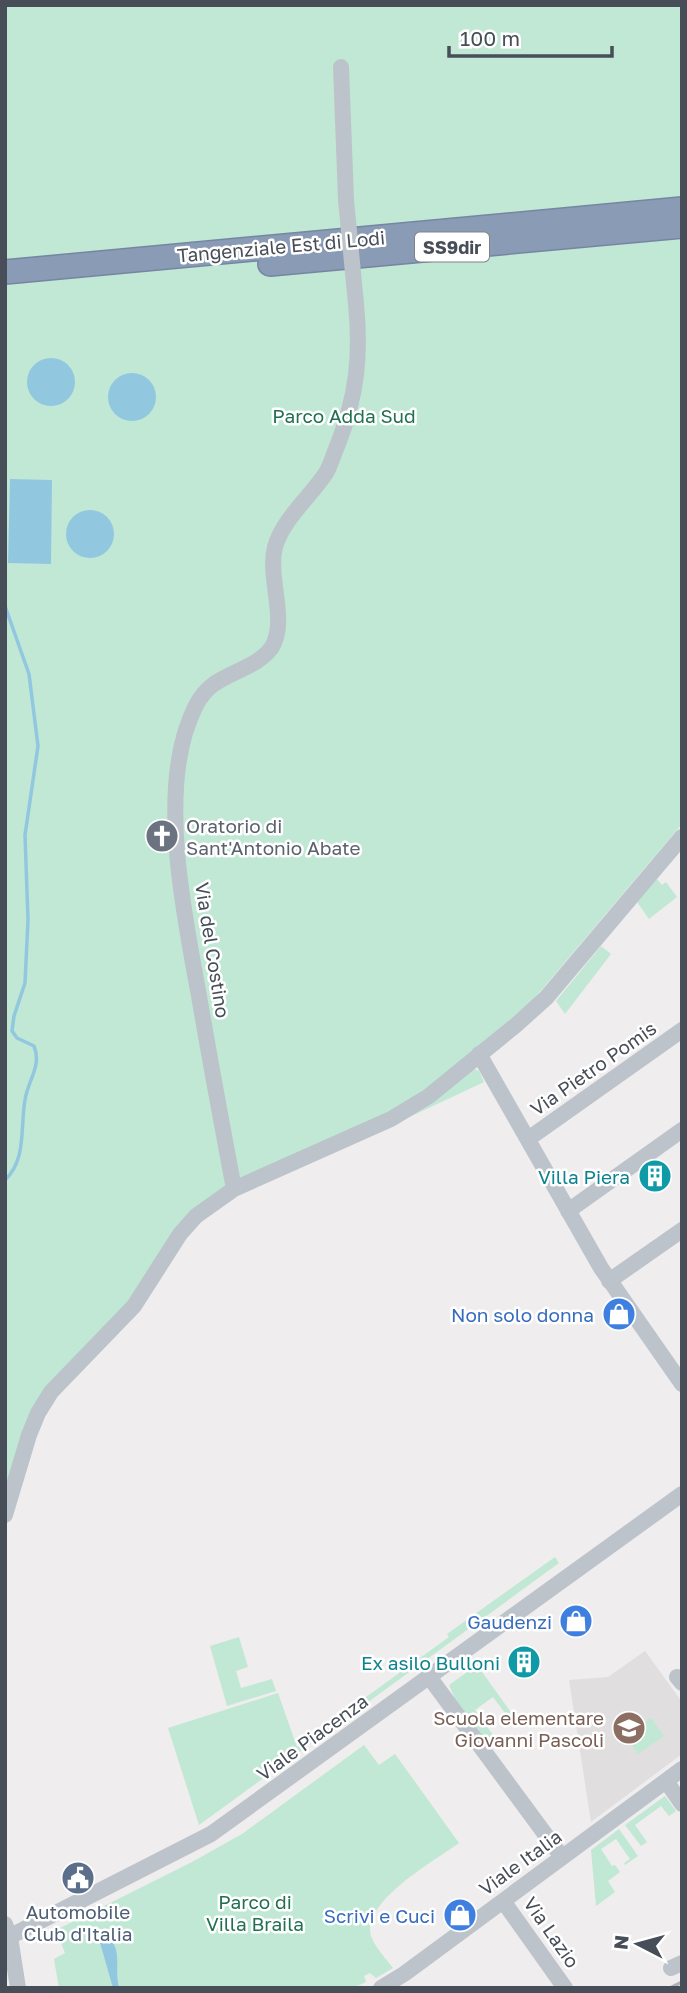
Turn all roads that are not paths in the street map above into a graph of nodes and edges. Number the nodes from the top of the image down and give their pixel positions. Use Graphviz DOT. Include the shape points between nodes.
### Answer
graph roads {
  1 [pos="341,67"];
  2 [pos="682,209"];
  3 [pos="682,226"];
  4 [pos="168,265"];
  5 [pos="5,272"];
  6 [pos="5,288"];
  7 [pos="682,837"];
  8 [pos="682,1030"];
  9 [pos="479,1054"];
  10 [pos="682,1130"];
  11 [pos="528,1139"];
  12 [pos="234,1189"];
  13 [pos="568,1211"];
  14 [pos="682,1230"];
  15 [pos="609,1281"];
  16 [pos="682,1384"];
  17 [pos="682,1494"];
  18 [pos="5,1515"];
  19 [pos="429,1678"];
  20 [pos="682,1769"];
  21 [pos="666,1781"];
  22 [pos="682,1804"];
  23 [pos="562,1857"];
  24 [pos="503,1901"];
  25 [pos="7,1933"];
  26 [pos="18,1988"];
  27 [pos="381,1988"];
  28 [pos="565,1988"];
  1 -- 12 [label="street, Via del Costino, bridge" via="346,200 360,342 348,415 327,471 286,525 274,550 278,617 272,646 204,693 193,711 179,763 179,866 186,926"];
  2 -- 4 [label="highway, Tangenziale Est di Lodi / SS9dir"];
  3 -- 4 [label="highway, Tangenziale Est di Lodi / SS9dir"];
  4 -- 5 [label="highway, Tangenziale Est di Lodi / SS9dir"];
  4 -- 6 [label="highway, Tangenziale Est di Lodi / SS9dir"];
  7 -- 9 [label="street" via="546,998"];
  8 -- 11 [label="street, Via Pietro Pomis"];
  9 -- 11 [label="street"];
  9 -- 12 [label="street" via="405,1112"];
  10 -- 13 [label="street"];
  11 -- 13 [label="street"];
  12 -- 18 [label="street" via="196,1216 134,1306 51,1392 29,1434"];
  13 -- 15 [label="street"];
  14 -- 15 [label="street"];
  15 -- 16 [label="street"];
  17 -- 19 [label="street, Viale Piacenza"];
  19 -- 23 [label="street"];
  19 -- 25 [label="street, Viale Piacenza" via="211,1834 53,1916"];
  20 -- 21 [label="street, Viale Italia"];
  21 -- 22 [label="street"];
  21 -- 23 [label="street, Viale Italia"];
  23 -- 24 [label="street, Viale Italia"];
  24 -- 27 [label="street, Viale Italia"];
  24 -- 28 [label="street, Via Lazio"];
  25 -- 26 [label="street"];
}
